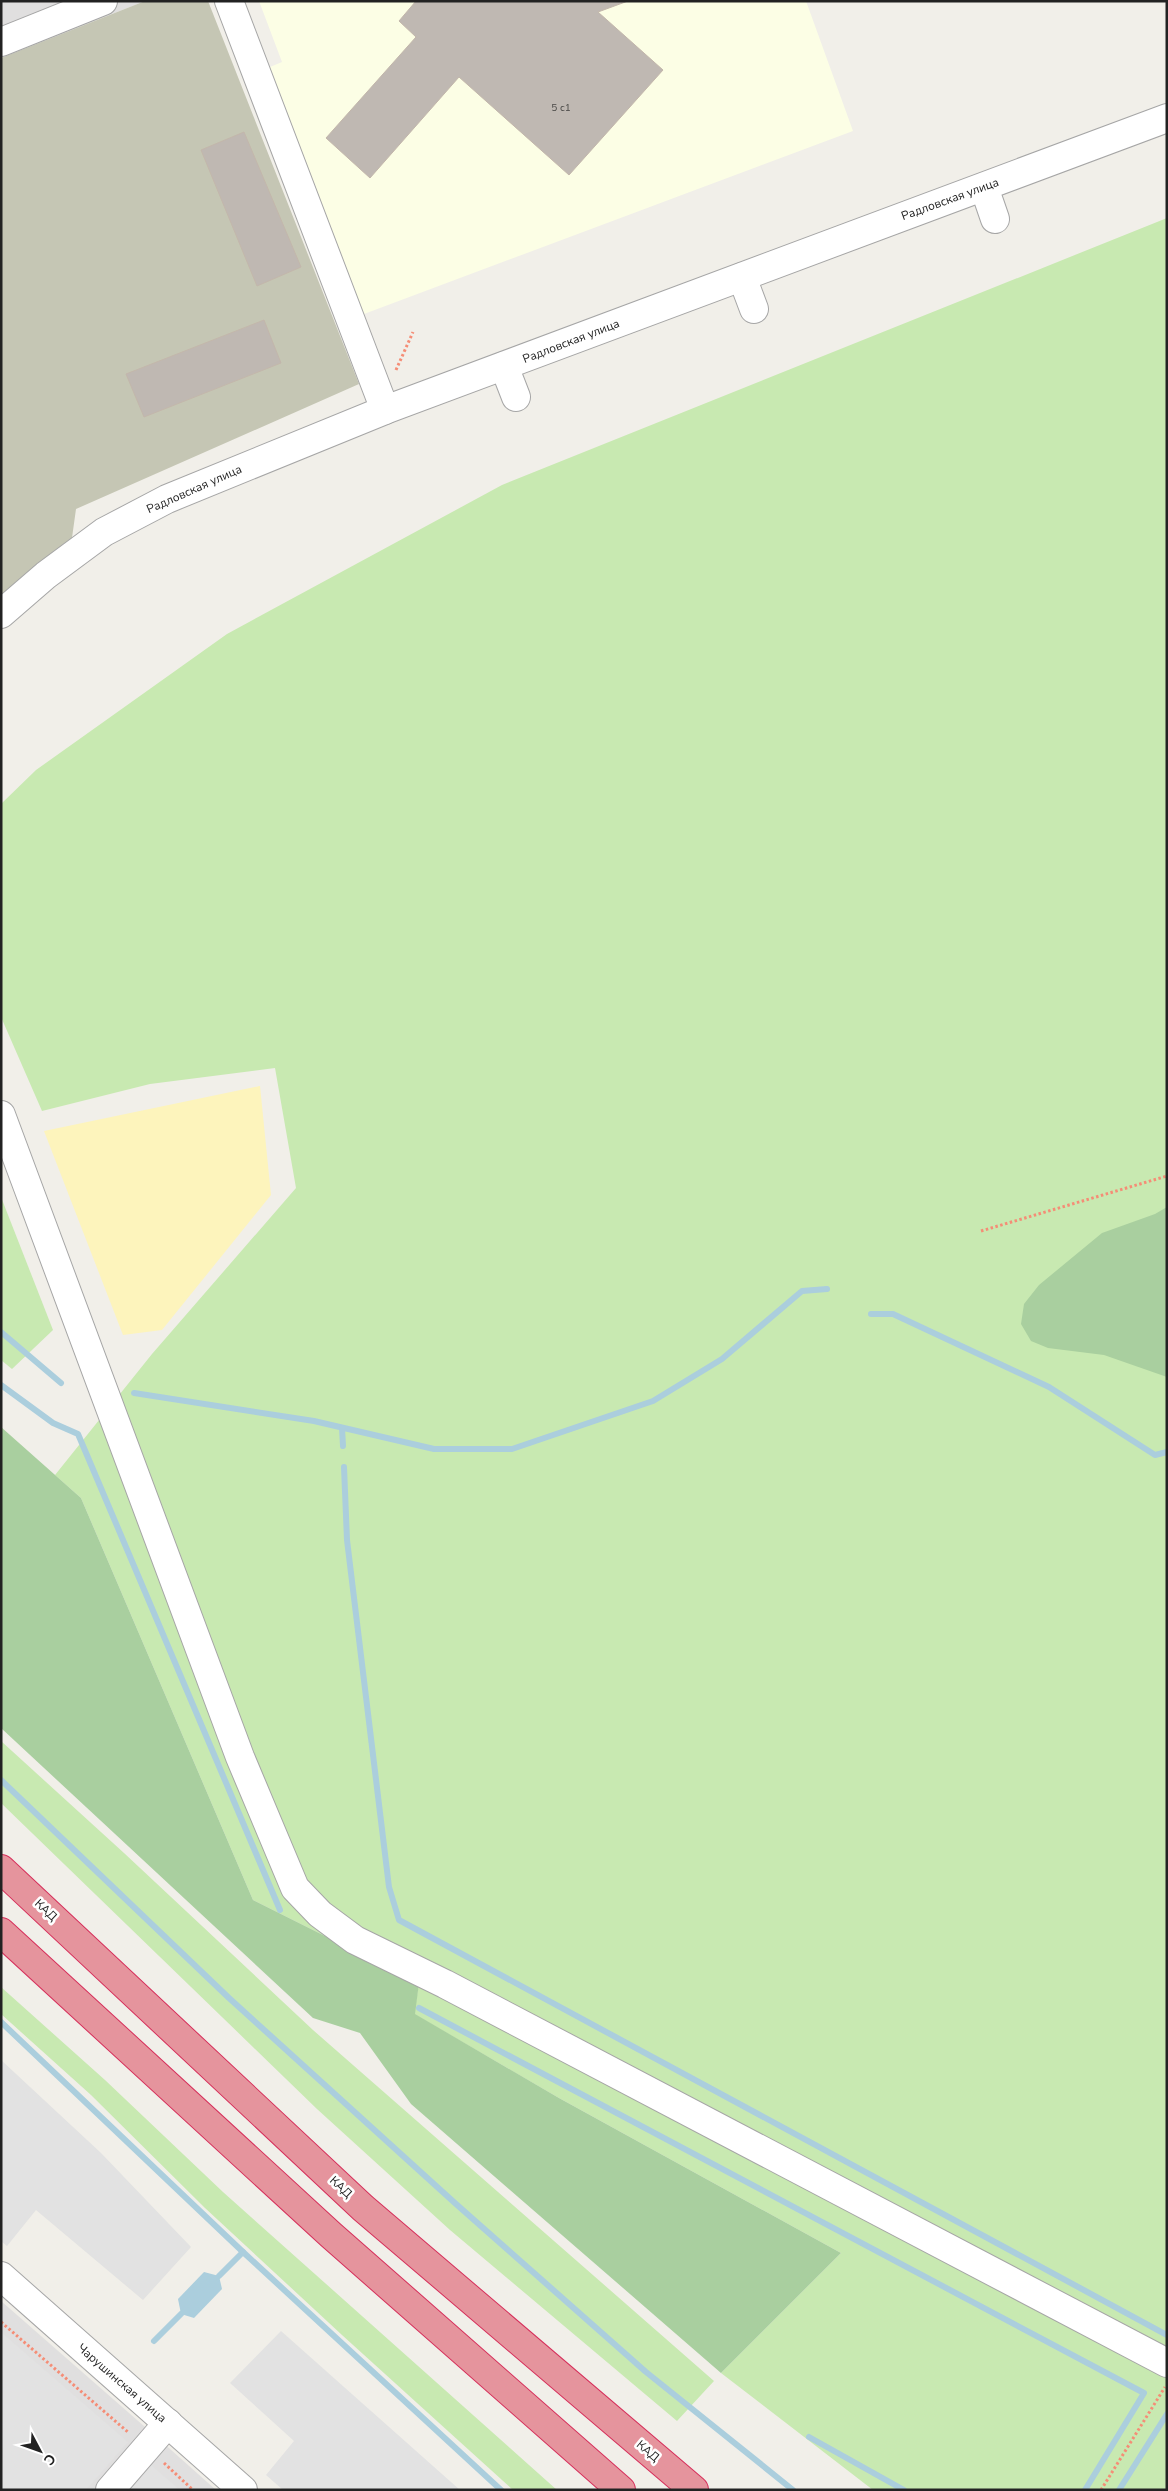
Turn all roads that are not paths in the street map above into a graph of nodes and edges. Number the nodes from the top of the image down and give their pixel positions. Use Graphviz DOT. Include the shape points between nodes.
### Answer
graph roads {
  1 [pos="103,1"];
  2 [pos="229,1"];
  3 [pos="1,42"];
  4 [pos="1167,118"];
  5 [pos="984,187"];
  6 [pos="995,219"];
  7 [pos="742,277"];
  8 [pos="754,309"];
  9 [pos="504,366"];
  10 [pos="516,397"];
  11 [pos="385,410"];
  12 [pos="1,614"];
  13 [pos="1,1115"];
  14 [pos="1,1868"];
  15 [pos="1,1932"];
  16 [pos="1,2276"];
  17 [pos="1167,2363"];
  18 [pos="168,2423"];
  19 [pos="110,2490"];
  20 [pos="243,2490"];
  21 [pos="621,2490"];
  22 [pos="694,2490"];
  1 -- 3 [label="street"];
  2 -- 11 [label="street"];
  4 -- 5 [label="street, Радловская улица"];
  5 -- 6 [label="street"];
  5 -- 7 [label="street, Радловская улица"];
  7 -- 8 [label="street"];
  7 -- 9 [label="street, Радловская улица"];
  9 -- 10 [label="street"];
  9 -- 11 [label="street, Радловская улица"];
  11 -- 12 [label="street, Радловская улица" via="166,499 104,532"];
  13 -- 17 [label="street" via="240,1757 294,1888 320,1914 355,1940 445,1984"];
  14 -- 22 [label="highway, КАД" via="363,2208"];
  15 -- 21 [label="highway" via="331,2235"];
  16 -- 18 [label="street, Чарушинская улица"];
  18 -- 19 [label="street"];
  18 -- 20 [label="street, Чарушинская улица"];
}
